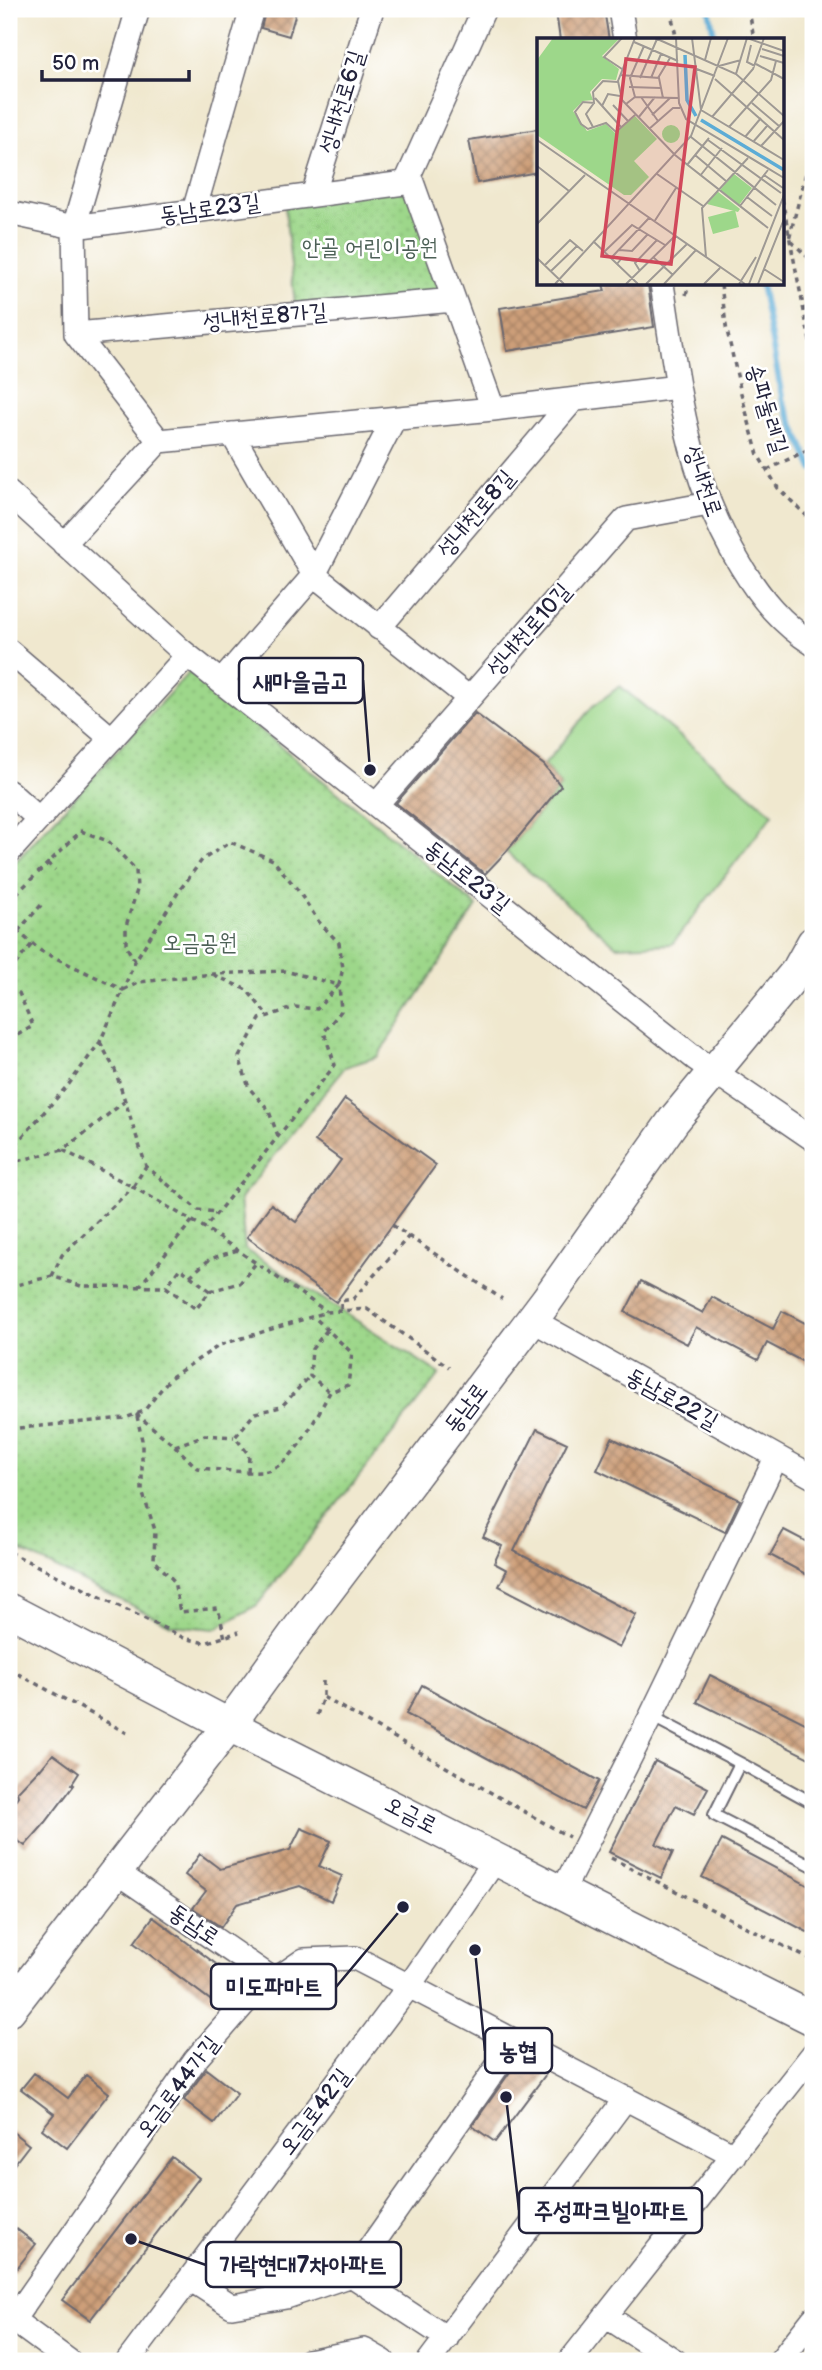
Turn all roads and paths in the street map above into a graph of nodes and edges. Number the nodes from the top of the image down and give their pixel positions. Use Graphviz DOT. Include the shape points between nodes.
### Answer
graph roads {
  1 [pos="138,9"];
  2 [pos="252,9"];
  3 [pos="372,9"];
  4 [pos="484,9"];
  5 [pos="620,9"];
  6 [pos="670,9"];
  7 [pos="749,9"];
  8 [pos="625,38"];
  9 [pos="677,38"];
  10 [pos="754,38"];
  11 [pos="813,145"];
  12 [pos="409,182"];
  13 [pos="313,195"];
  14 [pos="784,210"];
  15 [pos="194,211"];
  16 [pos="9,213"];
  17 [pos="74,227"];
  18 [pos="789,239"];
  19 [pos="813,262"];
  20 [pos="662,285"];
  21 [pos="720,285"];
  22 [pos="454,300"];
  23 [pos="76,334"];
  24 [pos="813,357"];
  25 [pos="678,387"];
  26 [pos="573,400"];
  27 [pos="493,409"];
  28 [pos="394,419"];
  29 [pos="232,434"];
  30 [pos="159,441"];
  31 [pos="813,447"];
  32 [pos="767,470"];
  33 [pos="9,493"];
  34 [pos="709,504"];
  35 [pos="813,528"];
  36 [pos="64,544"];
  37 [pos="314,575"];
  38 [pos="379,628"];
  39 [pos="813,644"];
  40 [pos="9,651"];
  41 [pos="187,656"];
  42 [pos="221,682"];
  43 [pos="469,698"];
  44 [pos="112,739"];
  45 [pos="9,793"];
  46 [pos="376,805"];
  47 [pos="39,819"];
  48 [pos="9,852"];
  49 [pos="47,863"];
  50 [pos="55,870"];
  51 [pos="9,901"];
  52 [pos="43,904"];
  53 [pos="9,924"];
  54 [pos="18,931"];
  55 [pos="9,936"];
  56 [pos="813,943"];
  57 [pos="32,944"];
  58 [pos="135,961"];
  59 [pos="9,971"];
  60 [pos="213,974"];
  61 [pos="339,985"];
  62 [pos="9,988"];
  63 [pos="123,990"];
  64 [pos="268,1016"];
  65 [pos="9,1040"];
  66 [pos="100,1042"];
  67 [pos="714,1072"];
  68 [pos="124,1102"];
  69 [pos="278,1136"];
  70 [pos="813,1139"];
  71 [pos="63,1150"];
  72 [pos="9,1152"];
  73 [pos="9,1163"];
  74 [pos="146,1166"];
  75 [pos="133,1187"];
  76 [pos="217,1212"];
  77 [pos="192,1221"];
  78 [pos="392,1225"];
  79 [pos="205,1228"];
  80 [pos="409,1236"];
  81 [pos="237,1250"];
  82 [pos="256,1263"];
  83 [pos="52,1276"];
  84 [pos="190,1276"];
  85 [pos="9,1287"];
  86 [pos="139,1287"];
  87 [pos="166,1287"];
  88 [pos="209,1291"];
  89 [pos="502,1299"];
  90 [pos="341,1310"];
  91 [pos="327,1312"];
  92 [pos="314,1317"];
  93 [pos="532,1320"];
  94 [pos="327,1330"];
  95 [pos="449,1367"];
  96 [pos="310,1376"];
  97 [pos="330,1392"];
  98 [pos="136,1414"];
  99 [pos="9,1429"];
  100 [pos="235,1437"];
  101 [pos="175,1446"];
  102 [pos="776,1458"];
  103 [pos="248,1471"];
  104 [pos="813,1477"];
  105 [pos="9,1552"];
  106 [pos="9,1610"];
  107 [pos="239,1632"];
  108 [pos="225,1638"];
  109 [pos="9,1669"];
  110 [pos="323,1681"];
  111 [pos="323,1698"];
  112 [pos="317,1715"];
  113 [pos="651,1716"];
  114 [pos="229,1725"];
  115 [pos="127,1733"];
  116 [pos="740,1763"];
  117 [pos="813,1803"];
  118 [pos="570,1838"];
  119 [pos="496,1858"];
  120 [pos="611,1858"];
  121 [pos="813,1866"];
  122 [pos="115,1871"];
  123 [pos="562,1892"];
  124 [pos="813,1961"];
  125 [pos="274,1980"];
  126 [pos="409,1986"];
  127 [pos="9,2010"];
  128 [pos="813,2019"];
  129 [pos="514,2041"];
  130 [pos="813,2054"];
  131 [pos="626,2098"];
  132 [pos="734,2155"];
  133 [pos="351,2275"];
  134 [pos="190,2279"];
  135 [pos="606,2316"];
  136 [pos="11,2319"];
  137 [pos="813,2319"];
  138 [pos="447,2337"];
  139 [pos="317,2360"];
  140 [pos="69,2361"];
  141 [pos="128,2361"];
  142 [pos="383,2361"];
  143 [pos="429,2361"];
  144 [pos="570,2361"];
  145 [pos="675,2361"];
  146 [pos="780,2361"];
  1 -- 17 [label="street"];
  2 -- 15 [label="street"];
  3 -- 13 [label="street, 성내천로6길"];
  4 -- 12 [label="street"];
  5 -- 8 [label="street"];
  6 -- 9 [label="path"];
  7 -- 10 [label="path"];
  11 -- 18 [label="path"];
  12 -- 13 [label="street, 동남로23길"];
  12 -- 22 [label="street"];
  13 -- 15 [label="street, 동남로23길"];
  14 -- 18 [label="path"];
  15 -- 17 [label="street, 동남로23길"];
  16 -- 17 [label="street, 동남로23길"];
  17 -- 23 [label="street"];
  18 -- 19 [label="path"];
  18 -- 24 [label="path"];
  20 -- 25 [label="street, 성내천로"];
  21 -- 32 [label="path, 송파둘레길" via="741,393 758,455"];
  22 -- 23 [label="street, 성내천로8가길"];
  22 -- 27 [label="street"];
  23 -- 30 [label="street"];
  25 -- 26 [label="street"];
  25 -- 34 [label="street, 성내천로" via="690,446"];
  26 -- 27 [label="street"];
  26 -- 38 [label="street, 성내천로8길"];
  27 -- 28 [label="street"];
  28 -- 29 [label="street"];
  28 -- 37 [label="street"];
  29 -- 30 [label="street"];
  29 -- 37 [label="street"];
  30 -- 36 [label="street"];
  31 -- 32 [label="path"];
  32 -- 35 [label="path, 송파둘레길"];
  33 -- 36 [label="street, 동남로23길"];
  34 -- 39 [label="street, 성내천로" via="725,541 755,589 789,628"];
  34 -- 43 [label="street, 성내천로10길" via="626,519"];
  36 -- 41 [label="street, 동남로23길"];
  37 -- 38 [label="street"];
  37 -- 42 [label="street"];
  38 -- 43 [label="street"];
  40 -- 44 [label="street"];
  41 -- 42 [label="street, 동남로23길"];
  41 -- 44 [label="street"];
  42 -- 46 [label="street, 동남로23길"];
  43 -- 46 [label="street, 성내천로10길"];
  44 -- 47 [label="street"];
  45 -- 47 [label="street"];
  46 -- 67 [label="street, 동남로23길"];
  47 -- 48 [label="street"];
  49 -- 50 [label="path"];
  49 -- 51 [label="path"];
  49 -- 58 [label="path" via="81,831 108,841 136,870 137,890 126,946"];
  52 -- 54 [label="path"];
  53 -- 54 [label="path"];
  54 -- 55 [label="path"];
  54 -- 57 [label="path"];
  56 -- 67 [label="main road, 동남로" via="798,970"];
  57 -- 59 [label="path"];
  57 -- 63 [label="path"];
  58 -- 61 [label="path" via="202,860 230,842 273,860 339,943 343,968"];
  58 -- 63 [label="path"];
  60 -- 61 [label="path" via="285,971"];
  60 -- 63 [label="path" via="140,982"];
  60 -- 64 [label="path" via="247,990"];
  61 -- 64 [label="path" via="317,1009 295,1007"];
  61 -- 69 [label="path" via="341,1011 324,1032 335,1065"];
  62 -- 65 [label="path" via="19,993 33,1026"];
  63 -- 66 [label="path"];
  64 -- 69 [label="path" via="260,1019 239,1057 249,1088 268,1110"];
  66 -- 68 [label="path" via="115,1070"];
  66 -- 72 [label="path"];
  67 -- 70 [label="street, 동남로23길"];
  67 -- 93 [label="main road, 동남로" via="674,1120"];
  68 -- 71 [label="path"];
  68 -- 74 [label="path"];
  69 -- 76 [label="path"];
  71 -- 73 [label="path"];
  71 -- 75 [label="path"];
  74 -- 75 [label="path"];
  74 -- 76 [label="path" via="198,1210"];
  75 -- 77 [label="path"];
  75 -- 83 [label="path" via="62,1255"];
  76 -- 79 [label="path"];
  77 -- 79 [label="path"];
  77 -- 86 [label="path"];
  78 -- 80 [label="path"];
  79 -- 81 [label="path"];
  80 -- 89 [label="path"];
  80 -- 90 [label="path" via="353,1299 341,1301"];
  81 -- 82 [label="path"];
  81 -- 84 [label="path" via="209,1259"];
  82 -- 88 [label="path" via="240,1283"];
  82 -- 91 [label="path"];
  83 -- 85 [label="path"];
  83 -- 86 [label="path" via="81,1286"];
  84 -- 87 [label="path" via="180,1268"];
  84 -- 88 [label="path"];
  86 -- 87 [label="path"];
  87 -- 88 [label="path" via="195,1309"];
  90 -- 91 [label="path"];
  90 -- 95 [label="path" via="367,1309"];
  91 -- 92 [label="path"];
  92 -- 94 [label="path"];
  92 -- 98 [label="path" via="220,1345 170,1378 144,1411"];
  93 -- 102 [label="street, 동남로22길"];
  93 -- 114 [label="main road, 동남로"];
  94 -- 96 [label="path" via="312,1349"];
  94 -- 97 [label="path" via="352,1353 348,1385"];
  96 -- 97 [label="path"];
  96 -- 100 [label="path" via="281,1407 256,1413"];
  97 -- 103 [label="path" via="289,1458 265,1472"];
  98 -- 99 [label="path"];
  98 -- 101 [label="path"];
  98 -- 108 [label="path" via="142,1440 142,1491 155,1530 154,1560 174,1581 180,1612 218,1608"];
  100 -- 101 [label="path" via="205,1435"];
  100 -- 103 [label="path" via="249,1455"];
  101 -- 103 [label="path" via="197,1468"];
  102 -- 104 [label="street, 동남로22길"];
  102 -- 113 [label="street"];
  105 -- 108 [label="path" via="184,1639 205,1643"];
  106 -- 114 [label="main road, 오금로"];
  107 -- 108 [label="path"];
  109 -- 115 [label="path"];
  110 -- 111 [label="path"];
  111 -- 112 [label="path"];
  111 -- 118 [label="path"];
  113 -- 116 [label="lane"];
  113 -- 123 [label="street"];
  114 -- 119 [label="main road, 오금로"];
  114 -- 122 [label="main road, 동남로"];
  116 -- 117 [label="lane"];
  116 -- 121 [label="lane" via="714,1815"];
  119 -- 123 [label="main road, 오금로"];
  119 -- 126 [label="street, 오금로42길"];
  120 -- 124 [label="path"];
  122 -- 125 [label="street, 동남로"];
  122 -- 127 [label="main road, 동남로"];
  123 -- 128 [label="main road, 오금로"];
  125 -- 126 [label="street, 오금로44가길" via="304,1960 355,1958"];
  125 -- 136 [label="street, 오금로44가길" via="249,1998 195,2060"];
  126 -- 129 [label="street, 오금로44가길"];
  126 -- 134 [label="street, 오금로42길"];
  129 -- 131 [label="street, 오금로44가길"];
  129 -- 133 [label="street"];
  130 -- 132 [label="street"];
  131 -- 132 [label="street, 오금로44가길"];
  131 -- 138 [label="street"];
  132 -- 135 [label="street"];
  133 -- 134 [label="street" via="286,2297 232,2306"];
  133 -- 138 [label="street"];
  134 -- 141 [label="street, 오금로42길"];
  135 -- 144 [label="street"];
  135 -- 145 [label="street"];
  136 -- 140 [label="street"];
  137 -- 146 [label="street"];
  138 -- 143 [label="street"];
  139 -- 142 [label="street" via="364,2350"];
}
